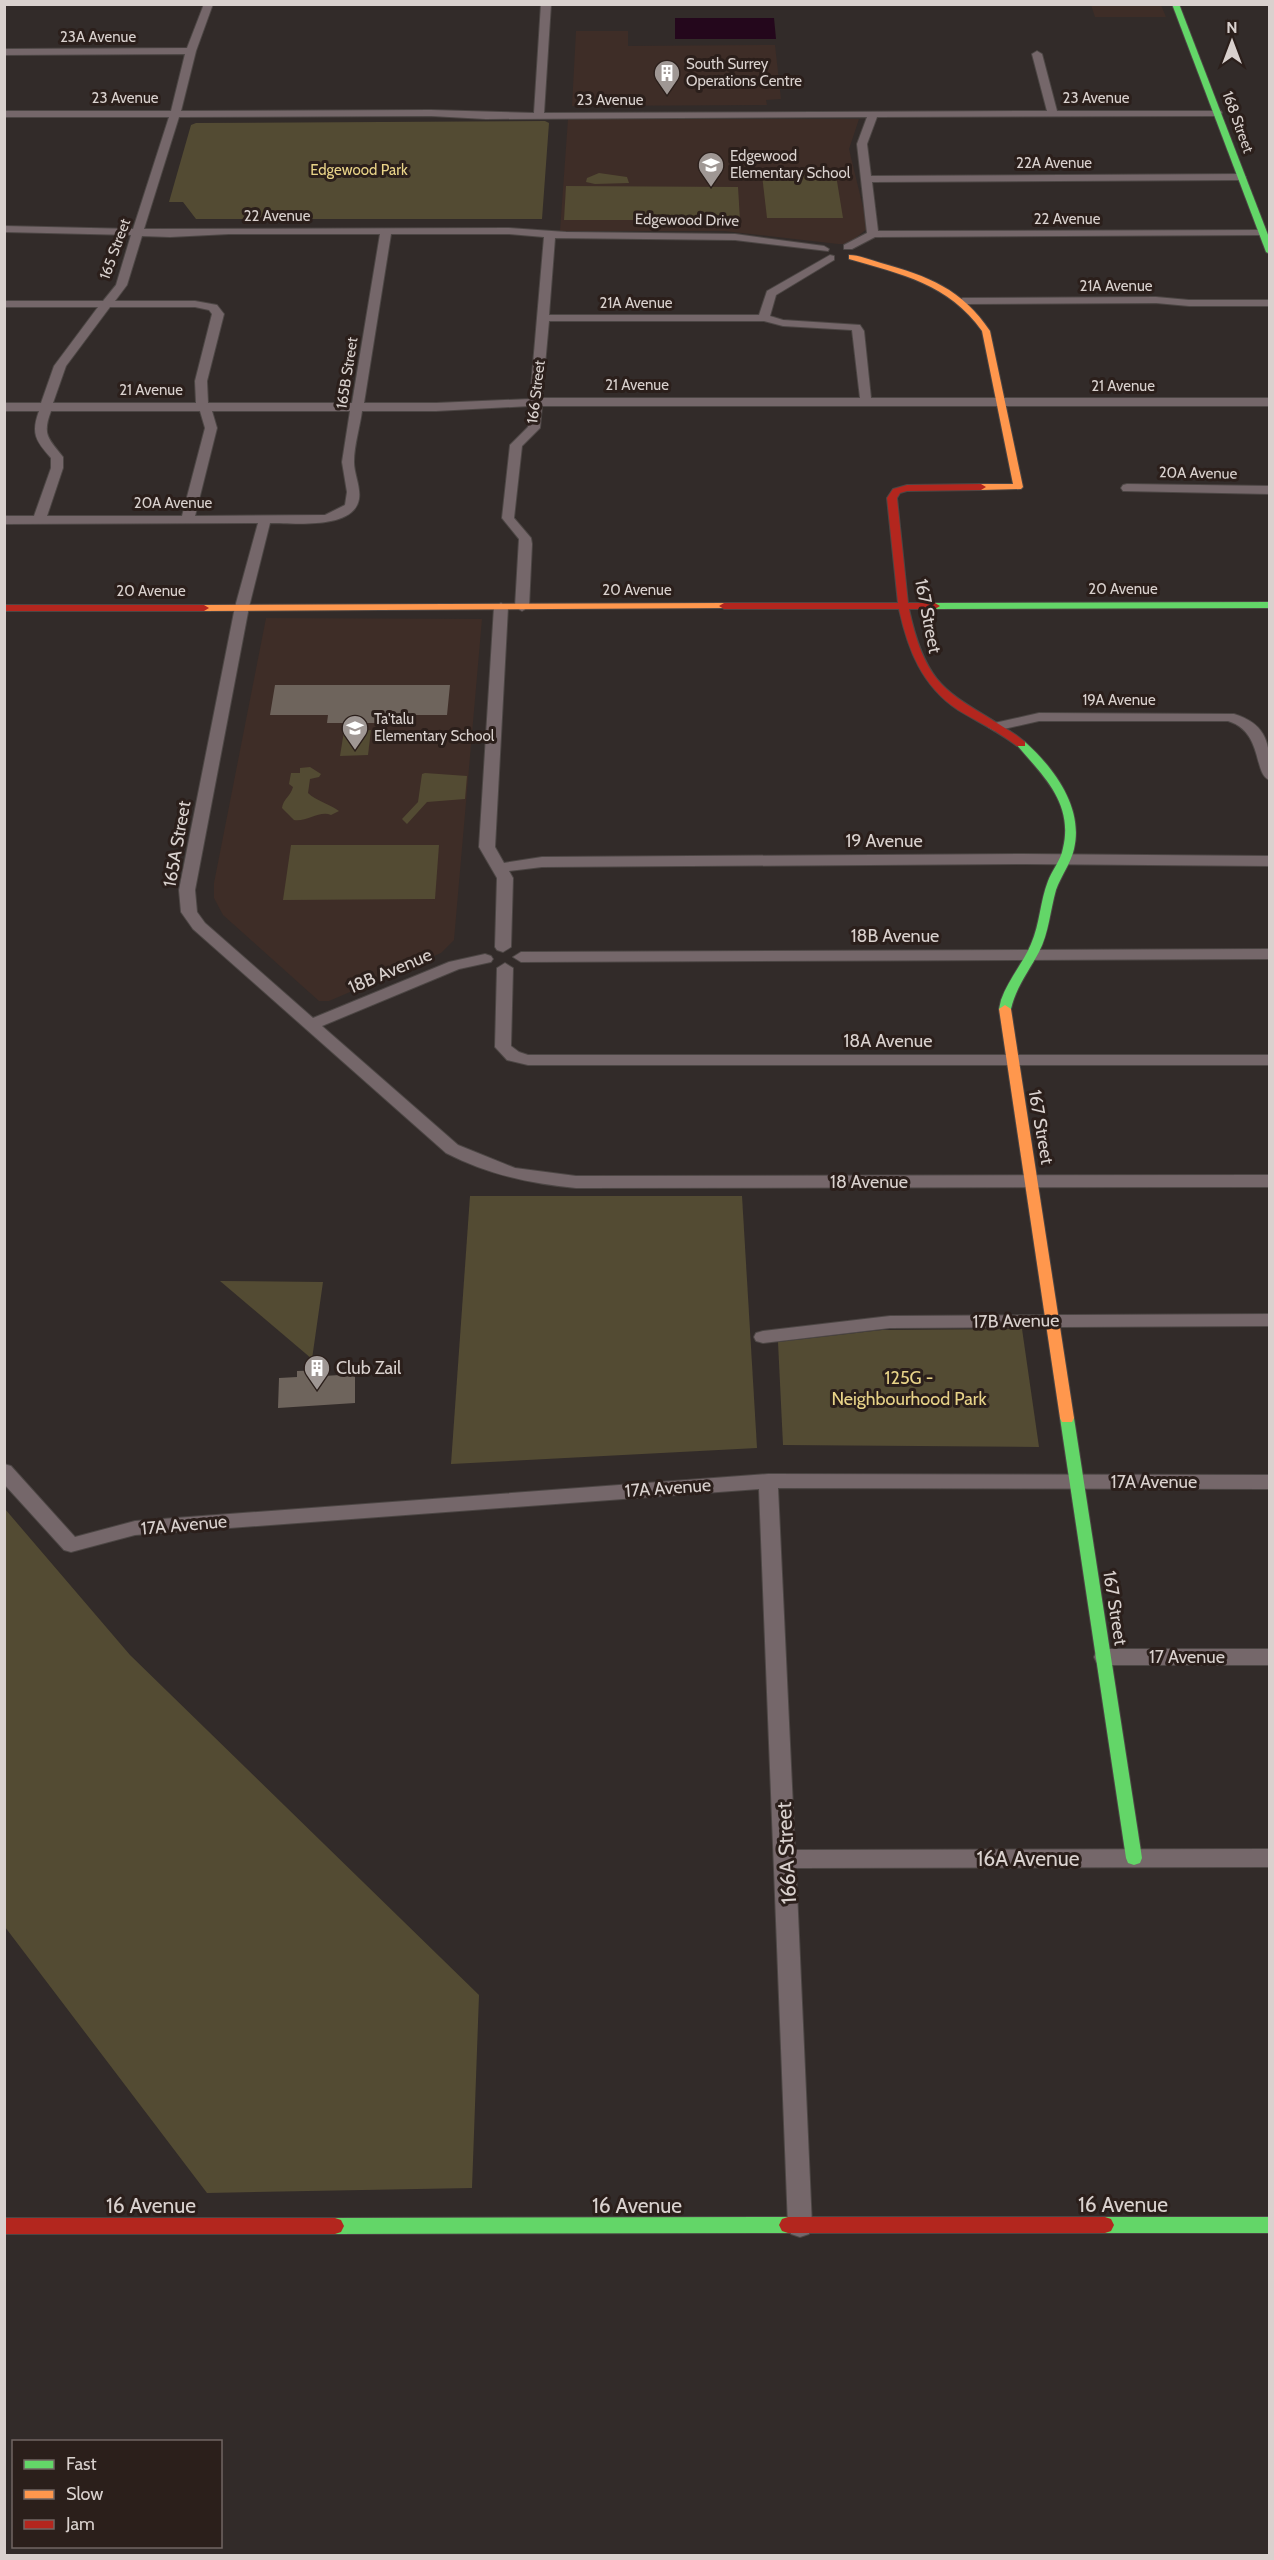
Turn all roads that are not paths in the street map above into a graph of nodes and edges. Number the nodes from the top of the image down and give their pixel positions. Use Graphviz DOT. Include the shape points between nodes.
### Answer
graph roads {
  1 [pos="209,4"];
  2 [pos="546,4"];
  3 [pos="1175,4"];
  4 [pos="192,51"];
  5 [pos="4,52"];
  6 [pos="1037,54"];
  7 [pos="176,113"];
  8 [pos="1053,113"];
  9 [pos="1217,113"];
  10 [pos="873,114"];
  11 [pos="5,115"];
  12 [pos="539,116"];
  13 [pos="1241,177"];
  14 [pos="867,179"];
  15 [pos="4,229"];
  16 [pos="386,231"];
  17 [pos="138,233"];
  18 [pos="1262,233"];
  19 [pos="873,234"];
  20 [pos="550,235"];
  21 [pos="850,252"];
  22 [pos="1269,252"];
  23 [pos="827,254"];
  24 [pos="963,301"];
  25 [pos="1269,303"];
  26 [pos="4,304"];
  27 [pos="107,304"];
  28 [pos="544,318"];
  29 [pos="764,318"];
  30 [pos="537,402"];
  31 [pos="1269,402"];
  32 [pos="866,403"];
  33 [pos="1002,404"];
  34 [pos="356,406"];
  35 [pos="4,407"];
  36 [pos="46,407"];
  37 [pos="205,407"];
  38 [pos="1127,488"];
  39 [pos="1269,490"];
  40 [pos="342,516"];
  41 [pos="188,519"];
  42 [pos="265,519"];
  43 [pos="4,520"];
  44 [pos="39,520"];
  45 [pos="1269,605"];
  46 [pos="906,606"];
  47 [pos="242,607"];
  48 [pos="501,607"];
  49 [pos="522,607"];
  50 [pos="4,608"];
  51 [pos="995,727"];
  52 [pos="1269,776"];
  53 [pos="1064,860"];
  54 [pos="1269,861"];
  55 [pos="500,868"];
  56 [pos="503,947"];
  57 [pos="1269,954"];
  58 [pos="1031,955"];
  59 [pos="521,957"];
  60 [pos="485,959"];
  61 [pos="505,968"];
  62 [pos="312,1024"];
  63 [pos="1269,1060"];
  64 [pos="1011,1061"];
  65 [pos="472,1160"];
  66 [pos="1269,1181"];
  67 [pos="1032,1182"];
  68 [pos="1053,1320"];
  69 [pos="1269,1320"];
  70 [pos="763,1337"];
  71 [pos="4,1471"];
  72 [pos="768,1481"];
  73 [pos="1078,1482"];
  74 [pos="1269,1482"];
  75 [pos="1104,1657"];
  76 [pos="1269,1657"];
  77 [pos="786,1858"];
  78 [pos="1134,1858"];
  79 [pos="1269,1858"];
  80 [pos="1269,2225"];
  81 [pos="4,2226"];
  82 [pos="800,2226"];
  1 -- 4 [label="street, 165 Street"];
  2 -- 12 [label="street"];
  3 -- 9 [label="street, 168 Street"];
  4 -- 5 [label="street, 23A Avenue"];
  4 -- 7 [label="street, 165 Street"];
  6 -- 8 [label="street"];
  7 -- 11 [label="street, 23 Avenue"];
  7 -- 12 [label="street, 23 Avenue"];
  7 -- 17 [label="street, 165 Street"];
  8 -- 9 [label="street, 23 Avenue"];
  8 -- 10 [label="street, 23 Avenue"];
  9 -- 13 [label="street, 168 Street"];
  10 -- 12 [label="street, 23 Avenue"];
  10 -- 14 [label="street" via="862,144"];
  13 -- 14 [label="street, 22A Avenue"];
  13 -- 18 [label="street, 168 Street"];
  14 -- 19 [label="street"];
  15 -- 17 [label="street, 22 Avenue"];
  16 -- 17 [label="street, 22 Avenue"];
  16 -- 20 [label="street, 22 Avenue"];
  16 -- 34 [label="street, 165B Street"];
  17 -- 27 [label="street, 165 Street" via="121,285"];
  18 -- 19 [label="street, 22 Avenue"];
  18 -- 22 [label="street, 168 Street"];
  19 -- 21 [label="street"];
  20 -- 23 [label="street, Edgewood Drive" via="735,237"];
  20 -- 28 [label="street, 166 Street"];
  21 -- 23 [label="street, Edgewood Drive" via="844,259"];
  21 -- 24 [label="street"];
  23 -- 29 [label="street" via="771,293"];
  24 -- 25 [label="street, 21A Avenue"];
  24 -- 33 [label="street" via="986,331"];
  26 -- 27 [label="street"];
  27 -- 36 [label="street, 165 Street" via="60,366"];
  27 -- 37 [label="street" via="213,307 218,314 201,383 200,399"];
  28 -- 29 [label="street, 21A Avenue"];
  28 -- 30 [label="street, 166 Street"];
  29 -- 32 [label="street" via="783,323 856,327"];
  30 -- 32 [label="street, 21 Avenue"];
  30 -- 34 [label="street, 21 Avenue"];
  30 -- 49 [label="street, 166 Street" via="534,428 516,445 508,518 526,544"];
  31 -- 33 [label="street, 21 Avenue"];
  32 -- 33 [label="street, 21 Avenue"];
  33 -- 46 [label="street, 167 Street" via="1018,487 907,488 896,491 892,498"];
  34 -- 37 [label="street, 21 Avenue"];
  34 -- 40 [label="street, 165B Street" via="348,462 353,498 350,510"];
  35 -- 36 [label="street, 21 Avenue"];
  36 -- 37 [label="street, 21 Avenue"];
  36 -- 44 [label="street, 165 Street" via="39,427 44,443 57,457 57,468"];
  37 -- 41 [label="street" via="212,418 211,428"];
  38 -- 39 [label="street, 20A Avenue"];
  40 -- 42 [label="street, 20A Avenue"];
  41 -- 42 [label="street, 20A Avenue"];
  41 -- 44 [label="street, 20A Avenue"];
  42 -- 47 [label="street, 165A Street"];
  43 -- 44 [label="street, 20A Avenue"];
  45 -- 46 [label="street, 20 Avenue"];
  46 -- 49 [label="street, 20 Avenue"];
  46 -- 51 [label="street, 167 Street" via="918,661 925,675 958,705"];
  47 -- 48 [label="street, 20 Avenue"];
  47 -- 50 [label="street, 20 Avenue"];
  47 -- 62 [label="street, 165A Street" via="187,905 199,926"];
  48 -- 49 [label="street, 20 Avenue"];
  48 -- 55 [label="street" via="487,847"];
  51 -- 52 [label="street, 19A Avenue" via="1039,717 1222,717 1244,722 1256,732"];
  51 -- 53 [label="street, 167 Street" via="1029,750 1054,780 1069,830 1070,844"];
  53 -- 54 [label="street, 19 Avenue"];
  53 -- 55 [label="street, 19 Avenue" via="542,861"];
  53 -- 58 [label="street, 167 Street"];
  55 -- 56 [label="street" via="505,878"];
  56 -- 59 [label="street" via="514,949"];
  56 -- 60 [label="street" via="492,950"];
  57 -- 58 [label="street, 18B Avenue"];
  58 -- 59 [label="street, 18B Avenue"];
  58 -- 64 [label="street, 167 Street" via="1005,1007"];
  59 -- 61 [label="street" via="517,964"];
  60 -- 61 [label="street" via="491,966"];
  60 -- 62 [label="street, 18B Avenue" via="455,965"];
  61 -- 64 [label="street, 18A Avenue" via="502,1042 508,1053 528,1060"];
  62 -- 65 [label="street, 165A Street" via="440,1140"];
  63 -- 64 [label="street, 18A Avenue"];
  64 -- 67 [label="street, 167 Street"];
  65 -- 67 [label="street, 18 Avenue" via="547,1181"];
  66 -- 67 [label="street, 18 Avenue"];
  67 -- 68 [label="street, 167 Street"];
  68 -- 69 [label="street, 17B Avenue"];
  68 -- 70 [label="street, 17B Avenue" via="890,1322"];
  68 -- 73 [label="street, 167 Street"];
  71 -- 72 [label="street, 17A Avenue" via="71,1545 135,1528"];
  72 -- 73 [label="street, 17A Avenue"];
  72 -- 77 [label="street, 166A Street"];
  73 -- 74 [label="street, 17A Avenue"];
  73 -- 75 [label="street, 167 Street"];
  75 -- 76 [label="street, 17 Avenue"];
  75 -- 78 [label="street, 167 Street"];
  77 -- 78 [label="street, 16A Avenue"];
  77 -- 82 [label="street, 166A Street"];
  78 -- 79 [label="street, 16A Avenue"];
  80 -- 82 [label="street, 16 Avenue"];
  81 -- 82 [label="street, 16 Avenue"];
}
